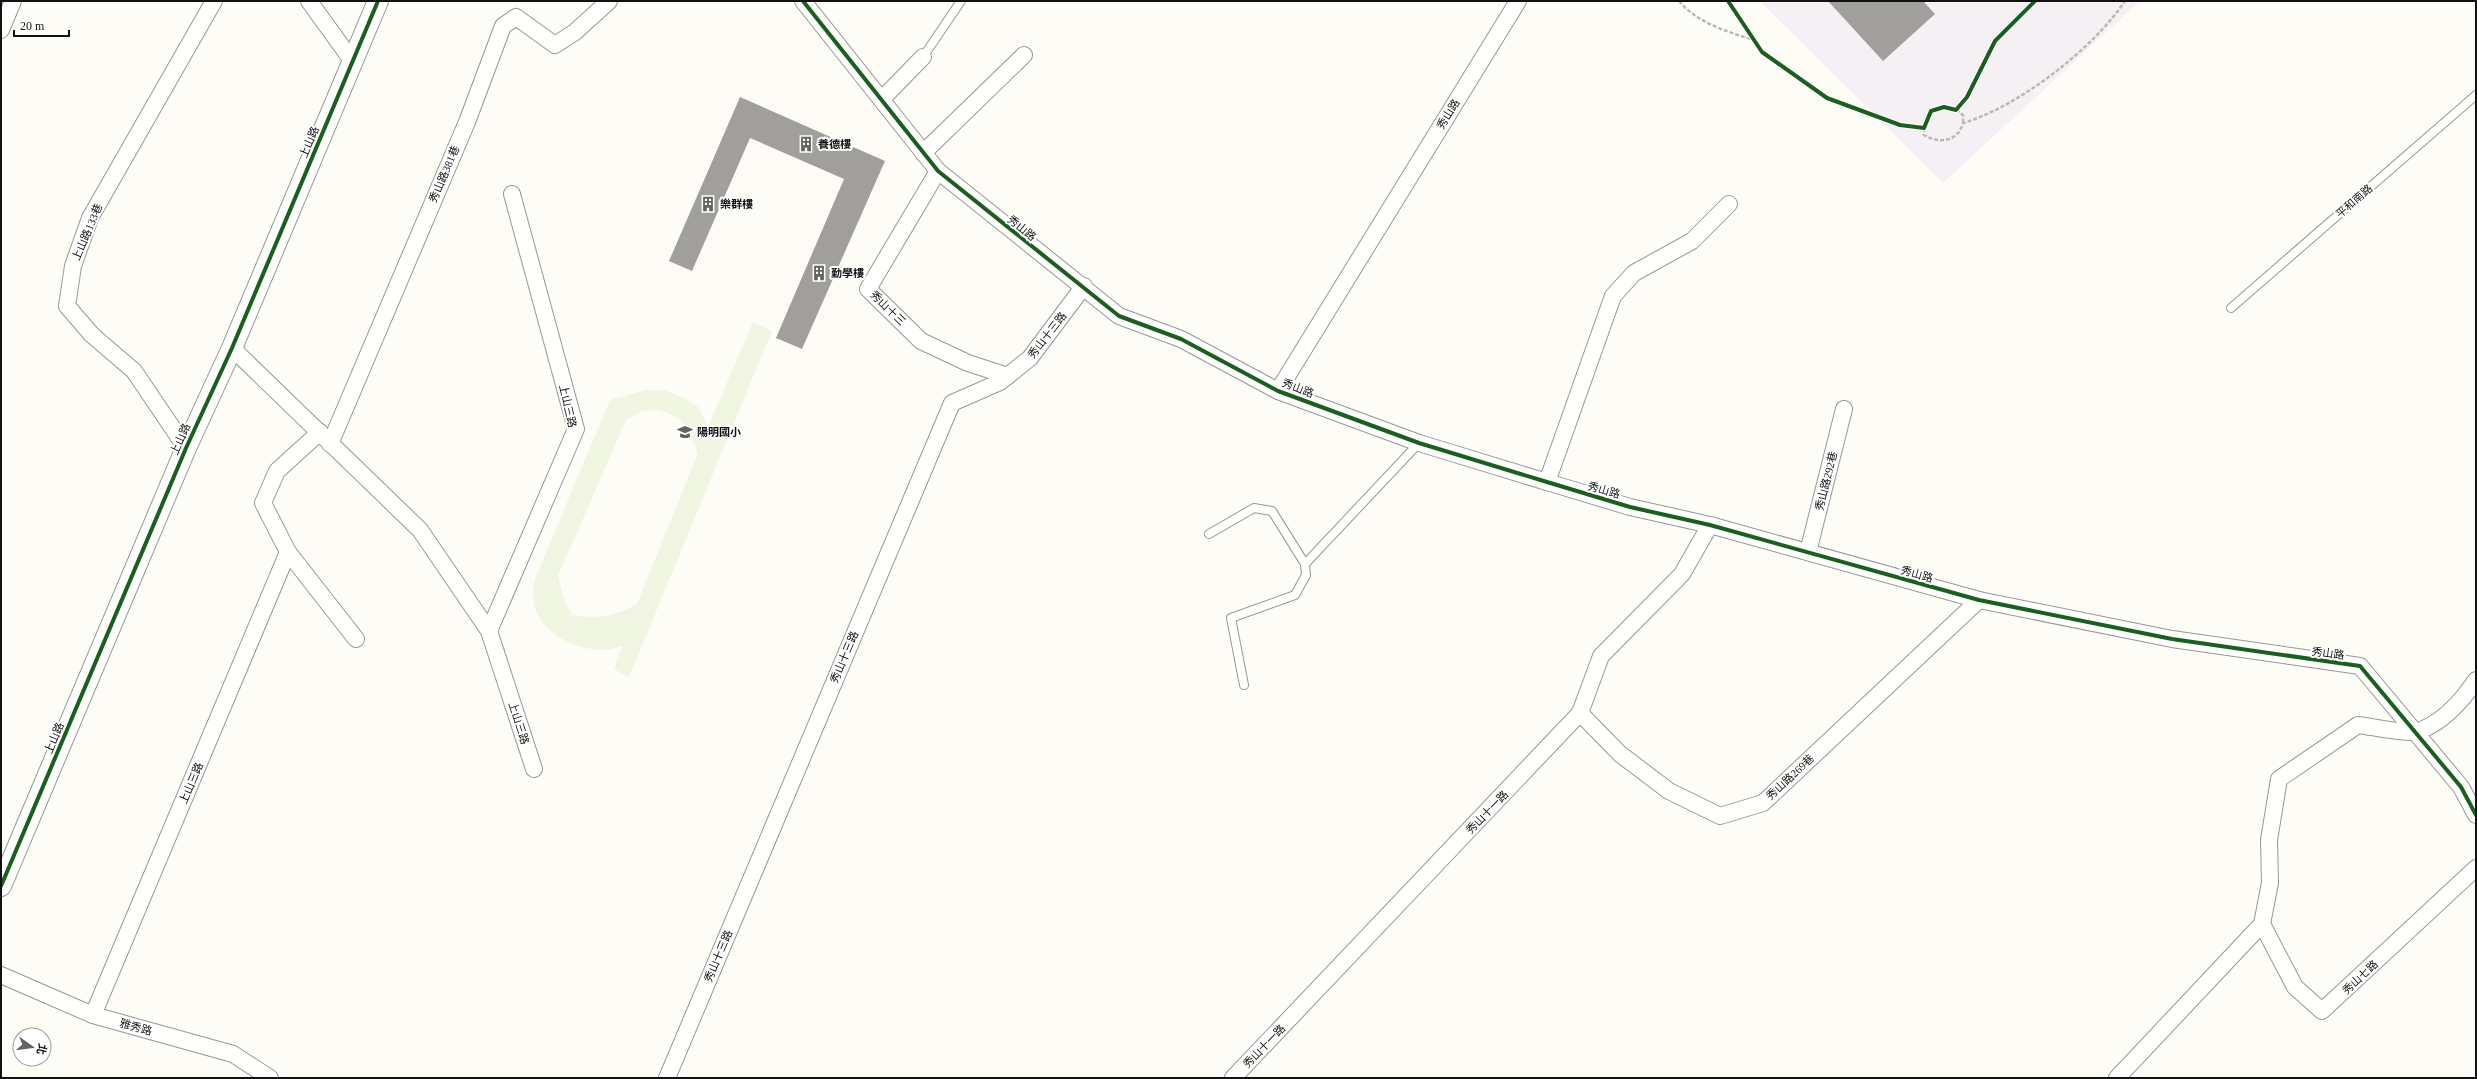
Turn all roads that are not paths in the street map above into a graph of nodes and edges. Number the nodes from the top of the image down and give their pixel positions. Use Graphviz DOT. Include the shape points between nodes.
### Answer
graph roads {
  1 [pos="13,1"];
  2 [pos="214,1"];
  3 [pos="309,1"];
  4 [pos="378,1"];
  5 [pos="609,1"];
  6 [pos="803,1"];
  7 [pos="961,1"];
  8 [pos="1518,1"];
  9 [pos="1,30"];
  10 [pos="1024,55"];
  11 [pos="923,58"];
  12 [pos="354,62"];
  13 [pos="2476,95"];
  14 [pos="882,100"];
  15 [pos="923,153"];
  16 [pos="938,172"];
  17 [pos="512,194"];
  18 [pos="1729,204"];
  19 [pos="1084,286"];
  20 [pos="2231,308"];
  21 [pos="232,348"];
  22 [pos="1008,376"];
  23 [pos="1278,391"];
  24 [pos="1844,409"];
  25 [pos="325,438"];
  26 [pos="1418,442"];
  27 [pos="186,448"];
  28 [pos="1547,482"];
  29 [pos="1710,525"];
  30 [pos="1209,534"];
  31 [pos="288,552"];
  32 [pos="1808,552"];
  33 [pos="1305,564"];
  34 [pos="1979,600"];
  35 [pos="489,631"];
  36 [pos="356,639"];
  37 [pos="2476,680"];
  38 [pos="1244,685"];
  39 [pos="1580,712"];
  40 [pos="2415,732"];
  41 [pos="534,769"];
  42 [pos="2476,815"];
  43 [pos="2476,868"];
  44 [pos="1,886"];
  45 [pos="2262,924"];
  46 [pos="1,975"];
  47 [pos="93,1015"];
  48 [pos="270,1078"];
  49 [pos="667,1078"];
  50 [pos="1233,1078"];
  51 [pos="2117,1078"];
  1 -- 9 [label="street"];
  2 -- 27 [label="street, 上山路133巷" via="90,218 72,266 67,306 92,336 134,371"];
  3 -- 12 [label="street"];
  4 -- 12 [label="street, 上山路"];
  5 -- 25 [label="street, 秀山路381巷" via="576,32 555,45 516,17 503,26 467,122"];
  6 -- 14 [label="street, 秀山路"];
  7 -- 11 [label="lane"];
  8 -- 23 [label="street, 秀山路"];
  10 -- 15 [label="street"];
  11 -- 14 [label="street"];
  12 -- 21 [label="street, 上山路"];
  13 -- 20 [label="lane, 平和南路"];
  14 -- 15 [label="street, 秀山路"];
  15 -- 16 [label="street, 秀山路"];
  16 -- 19 [label="street, 秀山路"];
  16 -- 22 [label="street, 秀山十三" via="868,289 921,341 968,363"];
  17 -- 35 [label="street, 上山三路" via="576,430"];
  18 -- 28 [label="street" via="1692,241 1634,273 1613,296"];
  19 -- 22 [label="street, 秀山十三路" via="1030,358"];
  19 -- 23 [label="street, 秀山路" via="1119,316 1180,339"];
  21 -- 25 [label="street, 上山三路"];
  21 -- 27 [label="street, 上山路"];
  22 -- 49 [label="street, 秀山十三路" via="952,403"];
  23 -- 26 [label="street, 秀山路"];
  24 -- 32 [label="street, 秀山路292巷"];
  25 -- 31 [label="street" via="277,471 264,503"];
  25 -- 35 [label="street, 上山三路" via="420,530"];
  26 -- 28 [label="street, 秀山路"];
  26 -- 33 [label="lane"];
  27 -- 44 [label="street, 上山路"];
  28 -- 29 [label="street, 秀山路" via="1630,507"];
  29 -- 32 [label="street, 秀山路"];
  29 -- 39 [label="street, 秀山十一路" via="1682,574 1601,656"];
  30 -- 33 [label="lane" via="1254,508 1272,511"];
  31 -- 36 [label="street"];
  31 -- 47 [label="street, 上山三路"];
  32 -- 34 [label="street, 秀山路"];
  33 -- 38 [label="lane" via="1306,575 1295,595 1231,618"];
  34 -- 39 [label="street, 秀山路269巷" via="1762,803 1720,816 1669,791 1620,754"];
  34 -- 40 [label="street, 秀山路" via="2172,639 2360,666"];
  35 -- 41 [label="street, 上山三路"];
  37 -- 40 [label="street" via="2462,700 2441,717"];
  39 -- 50 [label="street, 秀山十一路"];
  40 -- 42 [label="street, 秀山路" via="2461,787"];
  40 -- 45 [label="street" via="2358,725 2279,779 2269,840 2270,883"];
  43 -- 45 [label="street, 秀山七路" via="2322,1011 2295,987"];
  45 -- 51 [label="street"];
  46 -- 47 [label="street, 雅秀路"];
  47 -- 48 [label="street, 雅秀路" via="233,1054"];
}
